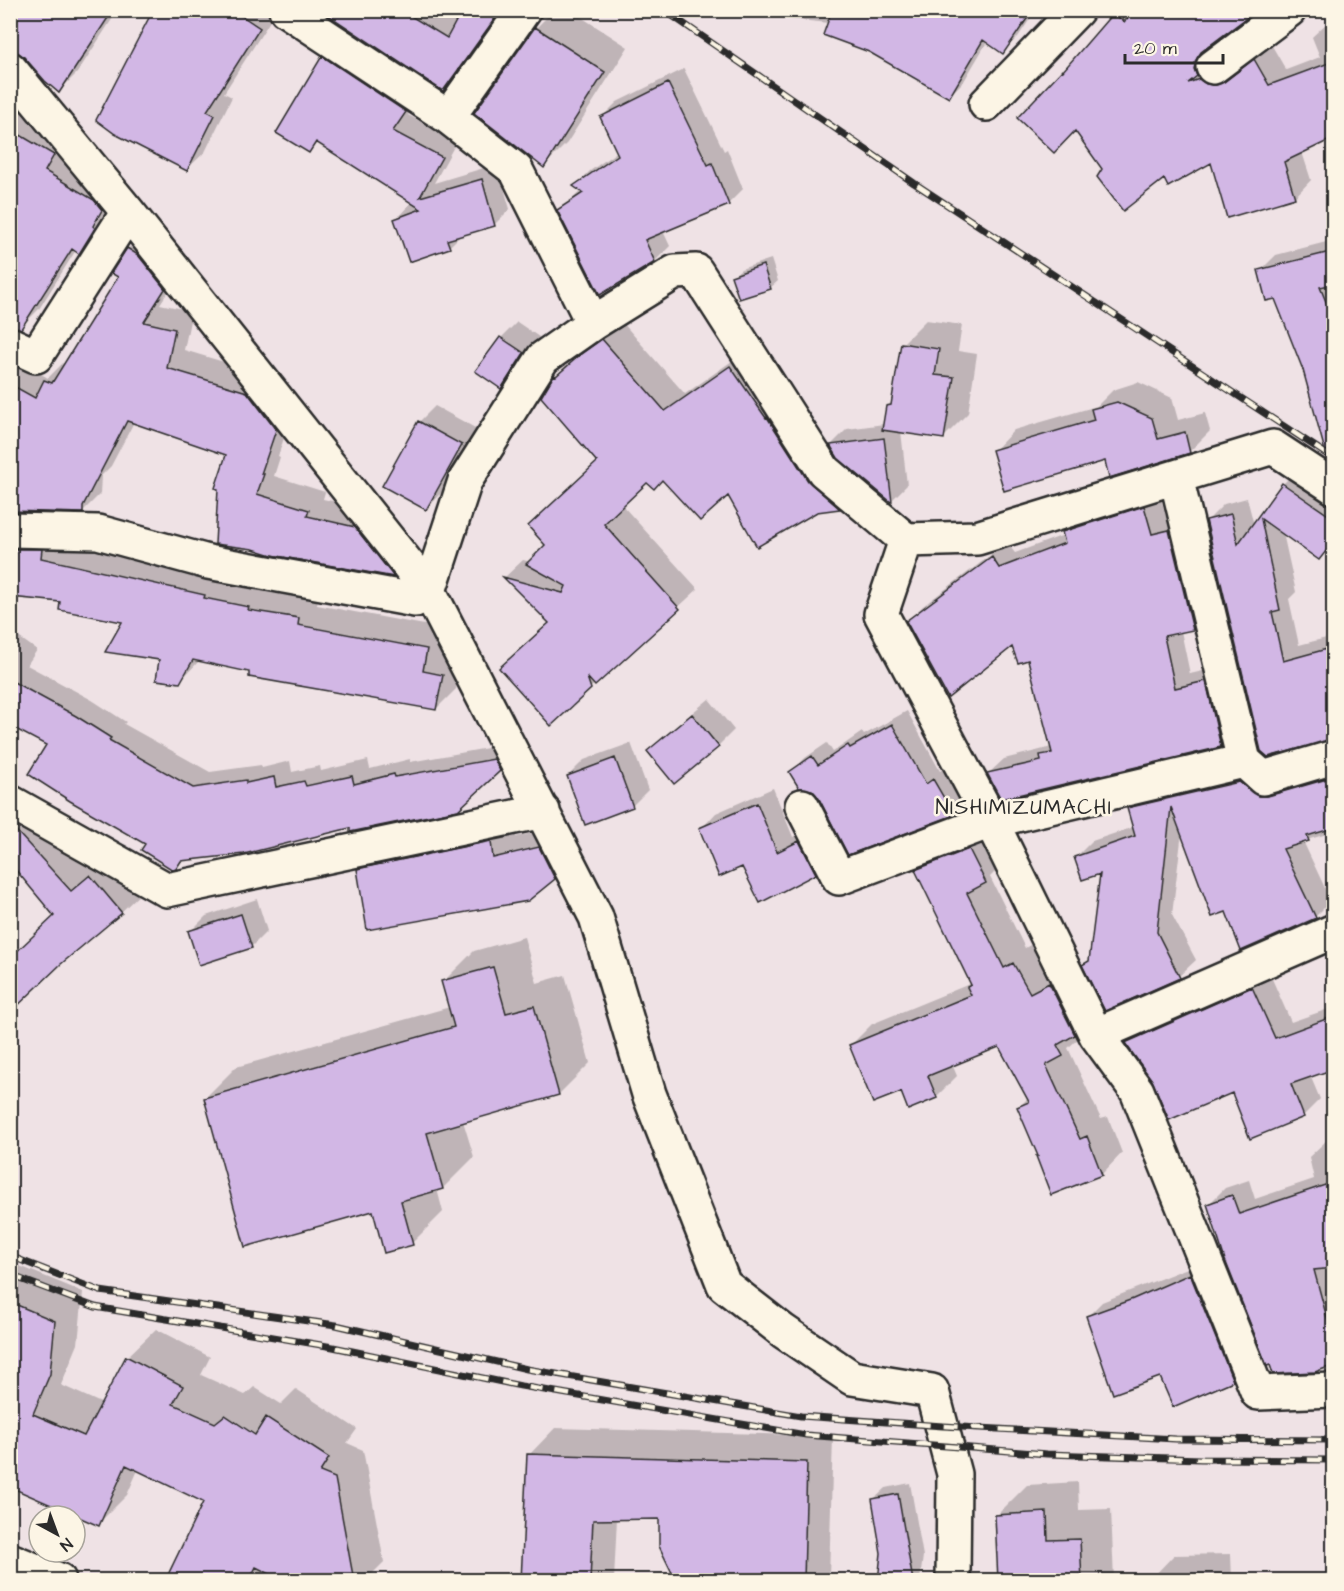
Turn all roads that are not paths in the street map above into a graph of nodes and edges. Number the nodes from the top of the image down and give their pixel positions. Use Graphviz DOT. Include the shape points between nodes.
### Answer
graph roads {
  1 [pos="286,10"];
  2 [pos="524,10"];
  3 [pos="1289,10"];
  4 [pos="1067,13"];
  5 [pos="1213,67"];
  6 [pos="10,69"];
  7 [pos="986,104"];
  8 [pos="448,117"];
  9 [pos="128,212"];
  10 [pos="593,323"];
  11 [pos="10,344"];
  12 [pos="1176,477"];
  13 [pos="1334,487"];
  14 [pos="10,530"];
  15 [pos="906,540"];
  16 [pos="429,591"];
  17 [pos="1334,758"];
  18 [pos="1244,761"];
  19 [pos="10,802"];
  20 [pos="802,806"];
  21 [pos="543,811"];
  22 [pos="992,821"];
  23 [pos="1334,932"];
  24 [pos="1096,1035"];
  25 [pos="1334,1390"];
  26 [pos="10,1560"];
  27 [pos="59,1581"];
  28 [pos="953,1581"];
  1 -- 8 [label="main road"];
  2 -- 8 [label="main road"];
  3 -- 5 [label="main road"];
  4 -- 7 [label="main road"];
  6 -- 9 [label="main road"];
  8 -- 10 [label="main road" via="516,170"];
  9 -- 11 [label="main road" via="36,356"];
  9 -- 16 [label="main road"];
  10 -- 15 [label="main road" via="675,272 696,271 824,471"];
  10 -- 16 [label="main road" via="543,358 465,481"];
  12 -- 13 [label="main road" via="1273,447"];
  12 -- 15 [label="main road" via="977,538"];
  12 -- 18 [label="main road"];
  14 -- 16 [label="main road" via="98,532 208,562 416,600"];
  15 -- 22 [label="main road" via="881,614"];
  16 -- 21 [label="main road"];
  17 -- 18 [label="main road" via="1263,778"];
  18 -- 22 [label="main road"];
  19 -- 21 [label="main road" via="167,890"];
  20 -- 22 [label="main road" via="839,878"];
  21 -- 28 [label="main road" via="596,917 649,1094 724,1285 852,1378 932,1391 954,1474"];
  22 -- 24 [label="main road"];
  23 -- 24 [label="main road"];
  24 -- 25 [label="main road" via="1137,1092 1258,1393"];
  26 -- 27 [label="main road"];
}
